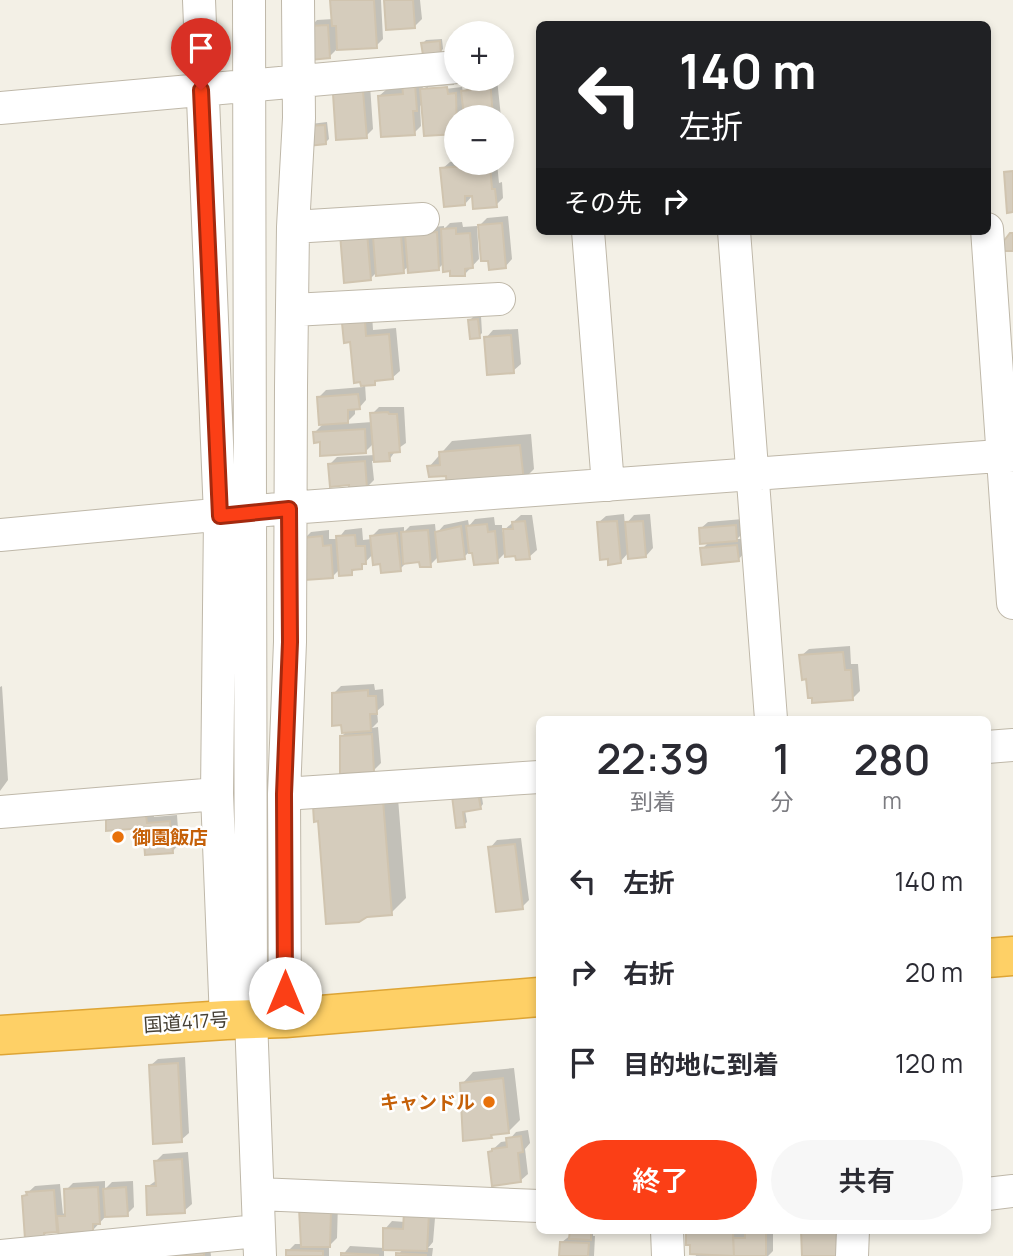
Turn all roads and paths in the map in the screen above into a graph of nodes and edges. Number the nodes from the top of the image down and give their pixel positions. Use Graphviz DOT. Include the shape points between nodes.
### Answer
graph roads {
  1 [pos="199,0"];
  2 [pos="249,0"];
  3 [pos="298,0"];
  4 [pos="444,67"];
  5 [pos="299,80"];
  6 [pos="249,85"];
  7 [pos="201,90"];
  8 [pos="0,108"];
  9 [pos="423,219"];
  10 [pos="1013,225"];
  11 [pos="293,227"];
  12 [pos="991,228"];
  13 [pos="588,235"];
  14 [pos="734,235"];
  15 [pos="988,235"];
  16 [pos="499,299"];
  17 [pos="293,310"];
  18 [pos="1008,456"];
  19 [pos="753,475"];
  20 [pos="608,485"];
  21 [pos="289,509"];
  22 [pos="235,514"];
  23 [pos="0,535"];
  24 [pos="1013,604"];
  25 [pos="771,716"];
  26 [pos="1013,745"];
  27 [pos="991,747"];
  28 [pos="536,777"];
  29 [pos="217,794"];
  30 [pos="284,794"];
  31 [pos="0,812"];
  32 [pos="1013,956"];
  33 [pos="991,958"];
  34 [pos="536,997"];
  35 [pos="254,1019"];
  36 [pos="0,1035"];
  37 [pos="1013,1191"];
  38 [pos="258,1194"];
  39 [pos="991,1194"];
  40 [pos="536,1206"];
  41 [pos="667,1234"];
  42 [pos="853,1234"];
  43 [pos="258,1244"];
  44 [pos="31,1255"];
  45 [pos="0,1256"];
  46 [pos="668,1256"];
  47 [pos="852,1256"];
  1 -- 7 [label="street"];
  2 -- 6 [label="street"];
  3 -- 5 [label="street"];
  4 -- 5 [label="street"];
  5 -- 6 [label="street"];
  5 -- 11 [label="street"];
  6 -- 7 [label="street"];
  6 -- 22 [label="street"];
  7 -- 8 [label="street"];
  7 -- 22 [label="street"];
  9 -- 11 [label="street"];
  10 -- 12 [label="street"];
  11 -- 17 [label="street"];
  13 -- 20 [label="street"];
  14 -- 19 [label="street"];
  15 -- 18 [label="street"];
  16 -- 17 [label="street"];
  17 -- 21 [label="street"];
  18 -- 19 [label="street"];
  18 -- 24 [label="street"];
  19 -- 20 [label="street"];
  19 -- 25 [label="street"];
  20 -- 21 [label="street"];
  21 -- 22 [label="street"];
  21 -- 30 [label="street"];
  22 -- 23 [label="street"];
  22 -- 29 [label="street"];
  22 -- 35 [label="street"];
  26 -- 27 [label="street"];
  28 -- 30 [label="street"];
  29 -- 31 [label="street"];
  29 -- 35 [label="street"];
  30 -- 35 [label="street"];
  32 -- 33 [label="highway"];
  34 -- 35 [label="highway, 国道417号"];
  35 -- 36 [label="highway, 国道417号"];
  35 -- 38 [label="street"];
  37 -- 39 [label="street"];
  38 -- 40 [label="street"];
  38 -- 43 [label="street"];
  41 -- 46 [label="street"];
  42 -- 47 [label="street"];
  43 -- 44 [label="street"];
  44 -- 45 [label="street"];
}
